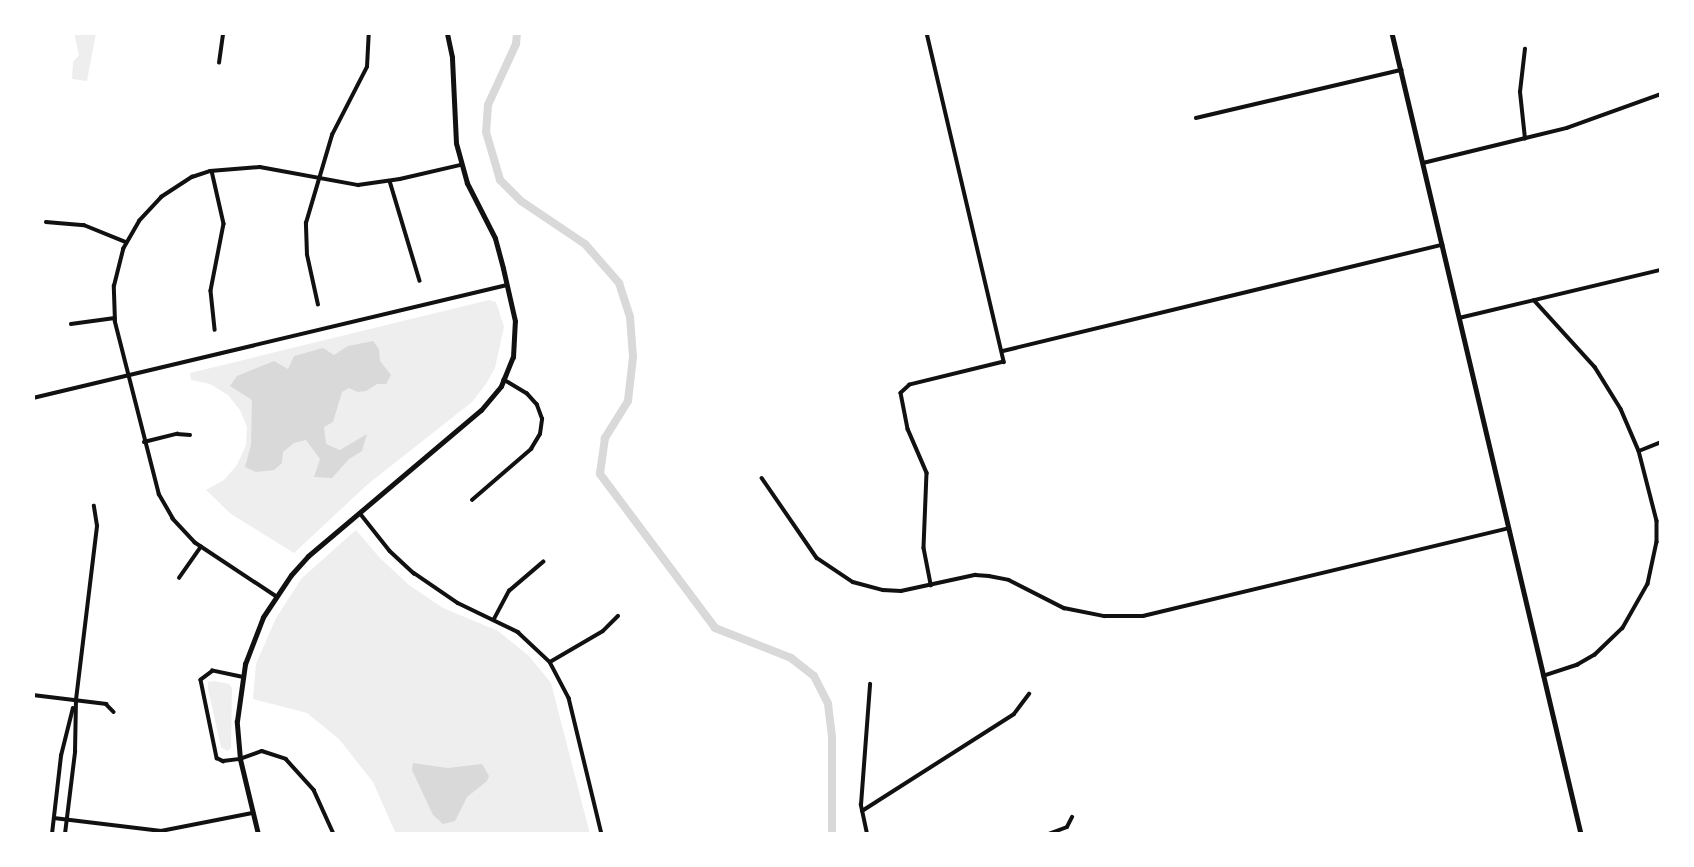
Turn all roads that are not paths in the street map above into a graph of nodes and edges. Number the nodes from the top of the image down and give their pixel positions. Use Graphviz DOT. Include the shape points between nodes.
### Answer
graph roads {
  1 [pos="223,33"];
  2 [pos="369,33"];
  3 [pos="447,33"];
  4 [pos="927,33"];
  5 [pos="1392,33"];
  6 [pos="1525,49"];
  7 [pos="219,63"];
  8 [pos="1401,70"];
  9 [pos="1661,94"];
  10 [pos="1196,118"];
  11 [pos="1525,139"];
  12 [pos="1423,163"];
  13 [pos="460,164"];
  14 [pos="212,171"];
  15 [pos="319,179"];
  16 [pos="390,181"];
  17 [pos="47,222"];
  18 [pos="126,242"];
  19 [pos="1442,245"];
  20 [pos="1661,270"];
  21 [pos="420,281"];
  22 [pos="507,285"];
  23 [pos="1534,300"];
  24 [pos="318,305"];
  25 [pos="115,318"];
  26 [pos="1459,318"];
  27 [pos="71,324"];
  28 [pos="215,330"];
  29 [pos="1003,351"];
  30 [pos="129,376"];
  31 [pos="504,380"];
  32 [pos="33,398"];
  33 [pos="190,435"];
  34 [pos="144,442"];
  35 [pos="1661,442"];
  36 [pos="1639,451"];
  37 [pos="762,478"];
  38 [pos="472,500"];
  39 [pos="94,506"];
  40 [pos="360,513"];
  41 [pos="1509,528"];
  42 [pos="201,547"];
  43 [pos="543,562"];
  44 [pos="179,578"];
  45 [pos="931,585"];
  46 [pos="275,596"];
  47 [pos="618,616"];
  48 [pos="494,619"];
  49 [pos="550,662"];
  50 [pos="1544,676"];
  51 [pos="242,677"];
  52 [pos="870,684"];
  53 [pos="1029,694"];
  54 [pos="33,695"];
  55 [pos="76,700"];
  56 [pos="114,712"];
  57 [pos="240,759"];
  58 [pos="862,811"];
  59 [pos="253,813"];
  60 [pos="1072,817"];
  61 [pos="54,818"];
  62 [pos="67,819"];
  63 [pos="137,832"];
  64 [pos="52,834"];
  65 [pos="65,834"];
  66 [pos="258,834"];
  67 [pos="334,834"];
  68 [pos="602,834"];
  69 [pos="867,834"];
  70 [pos="1049,834"];
  71 [pos="1581,834"];
  1 -- 7 [label="street"];
  2 -- 15 [label="street" via="367,67 337,125"];
  3 -- 13 [label="main road"];
  4 -- 29 [label="street"];
  5 -- 8 [label="street"];
  6 -- 11 [label="street" via="1520,92"];
  8 -- 10 [label="street"];
  8 -- 12 [label="street"];
  9 -- 11 [label="street"];
  11 -- 12 [label="street"];
  12 -- 19 [label="street"];
  13 -- 16 [label="street"];
  13 -- 22 [label="main road" via="495,238"];
  14 -- 15 [label="street" via="260,167"];
  14 -- 18 [label="street" via="192,177 161,197"];
  14 -- 28 [label="street" via="224,224 211,291"];
  15 -- 16 [label="street" via="358,185"];
  15 -- 24 [label="street" via="305,233"];
  16 -- 21 [label="street"];
  17 -- 18 [label="street" via="84,225"];
  18 -- 25 [label="street" via="114,286"];
  19 -- 26 [label="street"];
  19 -- 29 [label="street"];
  20 -- 23 [label="street"];
  22 -- 30 [label="street"];
  22 -- 31 [label="main road" via="516,332"];
  23 -- 26 [label="street"];
  23 -- 36 [label="street" via="1595,367 1621,409"];
  25 -- 27 [label="street"];
  25 -- 30 [label="street"];
  26 -- 41 [label="street"];
  29 -- 45 [label="street" via="1004,362 909,385 901,393 908,429 927,473 924,548"];
  30 -- 32 [label="street"];
  30 -- 34 [label="street"];
  31 -- 38 [label="street" via="537,405 542,419 540,434 531,449"];
  31 -- 40 [label="main road" via="481,410"];
  33 -- 34 [label="street"];
  34 -- 42 [label="street" via="166,509"];
  35 -- 36 [label="street"];
  36 -- 50 [label="street" via="1657,521 1648,584 1623,628 1595,655"];
  37 -- 45 [label="street" via="806,544 830,569 853,582 883,590"];
  39 -- 55 [label="street" via="97,526"];
  40 -- 46 [label="main road" via="308,556"];
  40 -- 48 [label="street" via="414,573 447,597"];
  41 -- 45 [label="street" via="1143,616 1064,608 1009,580 989,576"];
  41 -- 50 [label="street"];
  42 -- 44 [label="street"];
  42 -- 46 [label="street"];
  43 -- 48 [label="street" via="509,591"];
  46 -- 51 [label="main road" via="257,628"];
  47 -- 49 [label="street" via="603,631"];
  48 -- 49 [label="street" via="526,637"];
  49 -- 68 [label="street" via="569,698"];
  50 -- 71 [label="street"];
  51 -- 57 [label="main road" via="237,721"];
  51 -- 57 [label="street" via="213,671 200,683 215,756 223,761"];
  52 -- 58 [label="street"];
  53 -- 58 [label="street" via="1014,714"];
  54 -- 55 [label="street"];
  55 -- 56 [label="street" via="106,704"];
  55 -- 61 [label="street" via="61,756"];
  55 -- 62 [label="street"];
  57 -- 59 [label="main road"];
  57 -- 67 [label="street" via="261,751 290,762 314,790"];
  58 -- 69 [label="street"];
  59 -- 63 [label="street" via="176,830"];
  59 -- 66 [label="main road"];
  60 -- 70 [label="street" via="1067,827"];
  61 -- 62 [label="street"];
  61 -- 64 [label="street"];
  62 -- 63 [label="street"];
  62 -- 65 [label="street"];
}
